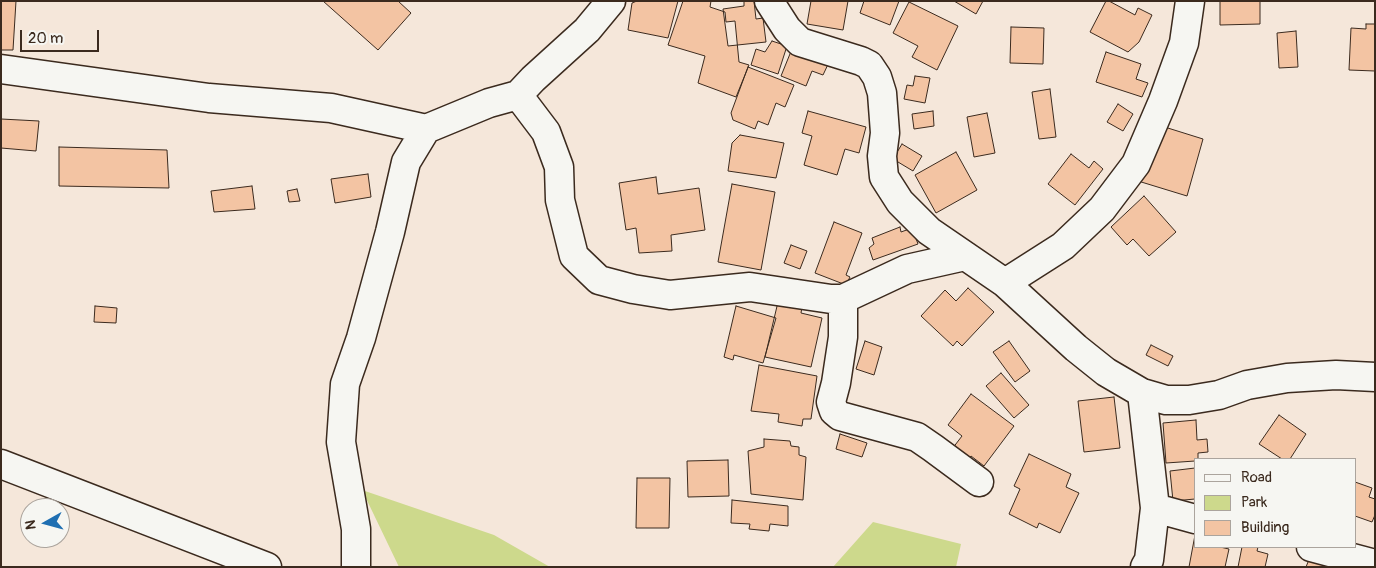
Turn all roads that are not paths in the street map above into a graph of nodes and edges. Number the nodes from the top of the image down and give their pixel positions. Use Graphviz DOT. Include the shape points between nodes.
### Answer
graph roads {
  1 [pos="610,1"];
  2 [pos="769,1"];
  3 [pos="1190,1"];
  4 [pos="1,70"];
  5 [pos="518,95"];
  6 [pos="426,129"];
  7 [pos="965,256"];
  8 [pos="1005,283"];
  9 [pos="843,298"];
  10 [pos="1375,377"];
  11 [pos="1142,393"];
  12 [pos="1,464"];
  13 [pos="979,482"];
  14 [pos="1155,508"];
  15 [pos="1194,519"];
  16 [pos="1315,548"];
  17 [pos="1375,564"];
  18 [pos="267,567"];
  19 [pos="356,567"];
  20 [pos="1146,567"];
  1 -- 5 [label="street" via="587,30"];
  2 -- 7 [label="street" via="787,29 800,42 869,65 882,93 884,177 900,202 929,231"];
  3 -- 8 [label="street" via="1184,43 1136,164 1102,209 1063,246"];
  4 -- 6 [label="street" via="209,98 331,108"];
  5 -- 6 [label="street" via="489,103"];
  5 -- 9 [label="street" via="546,132 559,167 560,200 574,256 599,280 670,294 750,287"];
  6 -- 19 [label="street" via="406,162 376,285 344,384 341,442 356,529"];
  7 -- 8 [label="street"];
  7 -- 9 [label="street" via="907,269"];
  8 -- 11 [label="street" via="1076,348 1106,372"];
  9 -- 13 [label="street" via="843,337 831,402 834,411 840,416 916,437"];
  10 -- 11 [label="street" via="1287,378 1189,400 1166,400"];
  11 -- 14 [label="street"];
  12 -- 18 [label="street"];
  14 -- 15 [label="street"];
  14 -- 20 [label="street"];
  16 -- 17 [label="street"];
}
